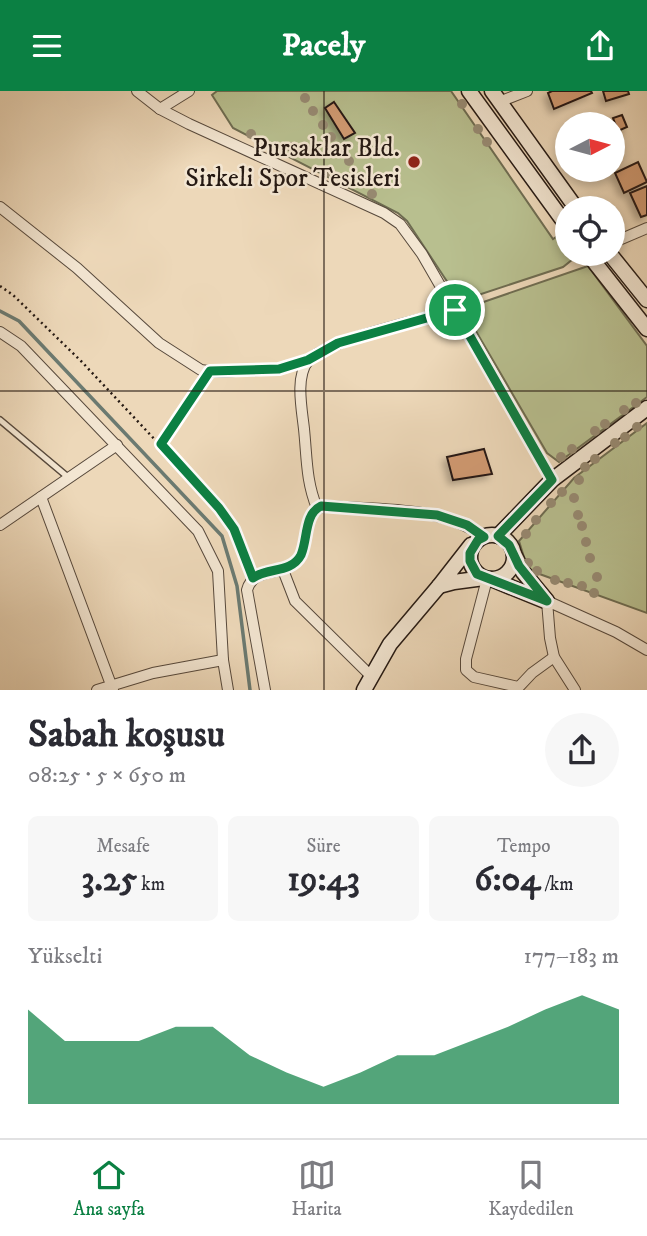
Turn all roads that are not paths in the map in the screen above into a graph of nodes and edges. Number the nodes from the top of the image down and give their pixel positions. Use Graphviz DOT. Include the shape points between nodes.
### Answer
graph roads {
  1 [pos="137,91"];
  2 [pos="189,91"];
  3 [pos="469,91"];
  4 [pos="527,91"];
  5 [pos="496,96"];
  6 [pos="160,109"];
  7 [pos="567,196"];
  8 [pos="0,207"];
  9 [pos="555,209"];
  10 [pos="647,228"];
  11 [pos="625,237"];
  12 [pos="597,266"];
  13 [pos="620,266"];
  14 [pos="647,300"];
  15 [pos="455,310"];
  16 [pos="647,329"];
  17 [pos="0,332"];
  18 [pos="308,360"];
  19 [pos="647,408"];
  20 [pos="0,420"];
  21 [pos="117,445"];
  22 [pos="69,478"];
  23 [pos="552,480"];
  24 [pos="41,497"];
  25 [pos="317,508"];
  26 [pos="0,525"];
  27 [pos="487,538"];
  28 [pos="513,551"];
  29 [pos="283,569"];
  30 [pos="487,579"];
  31 [pos="439,586"];
  32 [pos="547,601"];
  33 [pos="647,650"];
  34 [pos="554,657"];
  35 [pos="223,660"];
  36 [pos="371,676"];
  37 [pos="112,688"];
  38 [pos="517,689"];
  39 [pos="97,690"];
  40 [pos="228,690"];
  41 [pos="265,690"];
  42 [pos="364,690"];
  43 [pos="575,690"];
  1 -- 6 [label="street"];
  2 -- 6 [label="street"];
  3 -- 9 [label="street"];
  4 -- 5 [label="street"];
  5 -- 7 [label="street"];
  6 -- 15 [label="street" via="391,218 408,234"];
  8 -- 18 [label="street" via="77,268 159,343 201,370 279,369"];
  10 -- 11 [label="street"];
  12 -- 16 [label="street"];
  13 -- 14 [label="street"];
  15 -- 18 [label="street" via="338,343"];
  15 -- 23 [label="street"];
  17 -- 21 [label="street" via="21,346"];
  18 -- 25 [label="street" via="301,380 302,414 309,488"];
  19 -- 23 [label="street"];
  20 -- 22 [label="lane"];
  21 -- 22 [label="street"];
  21 -- 35 [label="street" via="198,531 218,571"];
  22 -- 24 [label="street"];
  23 -- 27 [label="street"];
  24 -- 26 [label="street"];
  24 -- 37 [label="street"];
  25 -- 27 [label="street" via="437,515"];
  25 -- 29 [label="street" via="300,556"];
  27 -- 28 [label="street" via="505,540"];
  27 -- 30 [label="street" via="470,553 477,574"];
  27 -- 31 [label="street" via="471,545"];
  28 -- 30 [label="street" via="509,570"];
  28 -- 32 [label="street"];
  29 -- 36 [label="street" via="295,601"];
  29 -- 41 [label="street" via="253,578 247,590"];
  30 -- 31 [label="street"];
  30 -- 32 [label="street"];
  30 -- 38 [label="street" via="466,670 474,677"];
  31 -- 36 [label="street" via="390,644"];
  32 -- 33 [label="street"];
  32 -- 34 [label="street"];
  34 -- 38 [label="street"];
  34 -- 43 [label="street"];
  35 -- 37 [label="street" via="153,673"];
  35 -- 40 [label="street"];
  36 -- 42 [label="street"];
  37 -- 39 [label="street"];
}
